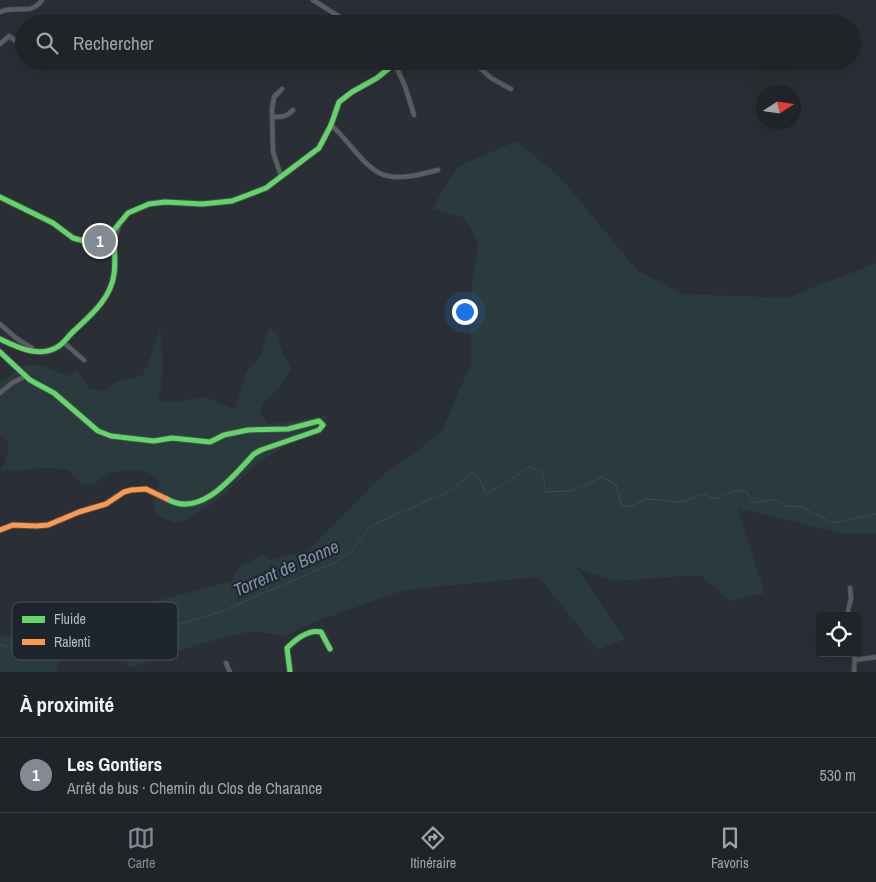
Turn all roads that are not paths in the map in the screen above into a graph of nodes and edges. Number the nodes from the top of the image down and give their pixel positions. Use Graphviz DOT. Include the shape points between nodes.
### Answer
graph roads {
  1 [pos="42,0"];
  2 [pos="313,0"];
  3 [pos="0,12"];
  4 [pos="337,15"];
  5 [pos="15,40"];
  6 [pos="0,44"];
  7 [pos="387,70"];
  8 [pos="399,70"];
  9 [pos="482,70"];
  10 [pos="282,89"];
  11 [pos="511,89"];
  12 [pos="293,110"];
  13 [pos="414,115"];
  14 [pos="272,117"];
  15 [pos="330,125"];
  16 [pos="438,170"];
  17 [pos="281,176"];
  18 [pos="0,197"];
  19 [pos="119,225"];
  20 [pos="107,238"];
  21 [pos="100,241"];
  22 [pos="91,243"];
  23 [pos="111,245"];
  24 [pos="0,324"];
  25 [pos="0,339"];
  26 [pos="63,342"];
  27 [pos="34,351"];
  28 [pos="0,352"];
  29 [pos="84,360"];
  30 [pos="26,376"];
  31 [pos="0,393"];
  32 [pos="0,530"];
  33 [pos="850,588"];
  34 [pos="848,612"];
  35 [pos="330,649"];
  36 [pos="876,658"];
  37 [pos="855,660"];
  38 [pos="226,664"];
  39 [pos="230,672"];
  40 [pos="290,672"];
  41 [pos="854,672"];
  1 -- 3 [label="street" via="31,9 13,8"];
  2 -- 4 [label="street"];
  5 -- 6 [label="street" via="10,36"];
  7 -- 15 [label="street" via="339,102"];
  8 -- 13 [label="street"];
  9 -- 11 [label="street"];
  10 -- 14 [label="street" via="274,97"];
  12 -- 14 [label="street" via="281,117"];
  14 -- 17 [label="street" via="274,152"];
  15 -- 16 [label="street" via="379,173 411,176"];
  15 -- 17 [label="street" via="319,148"];
  17 -- 19 [label="street" via="259,192 232,201 149,204 128,213"];
  18 -- 22 [label="street" via="53,223 73,238"];
  19 -- 20 [label="street"];
  19 -- 23 [label="street"];
  20 -- 21 [label="street"];
  20 -- 23 [label="street" via="112,238"];
  20 -- 23 [label="street" via="104,241"];
  21 -- 22 [label="street"];
  22 -- 23 [label="street"];
  23 -- 26 [label="street" via="114,274 110,291 96,311"];
  24 -- 27 [label="street"];
  25 -- 27 [label="street"];
  26 -- 27 [label="street" via="54,350"];
  26 -- 29 [label="street"];
  28 -- 30 [label="street"];
  30 -- 31 [label="street"];
  30 -- 32 [label="street" via="54,393 98,431 111,436 210,442 248,430 288,429 319,421 323,427 254,454 219,489 198,503 184,506 137,488 49,525 23,523"];
  33 -- 34 [label="street"];
  35 -- 40 [label="street" via="318,631 297,638 287,648"];
  36 -- 37 [label="street"];
  37 -- 41 [label="street"];
  38 -- 39 [label="street"];
}
